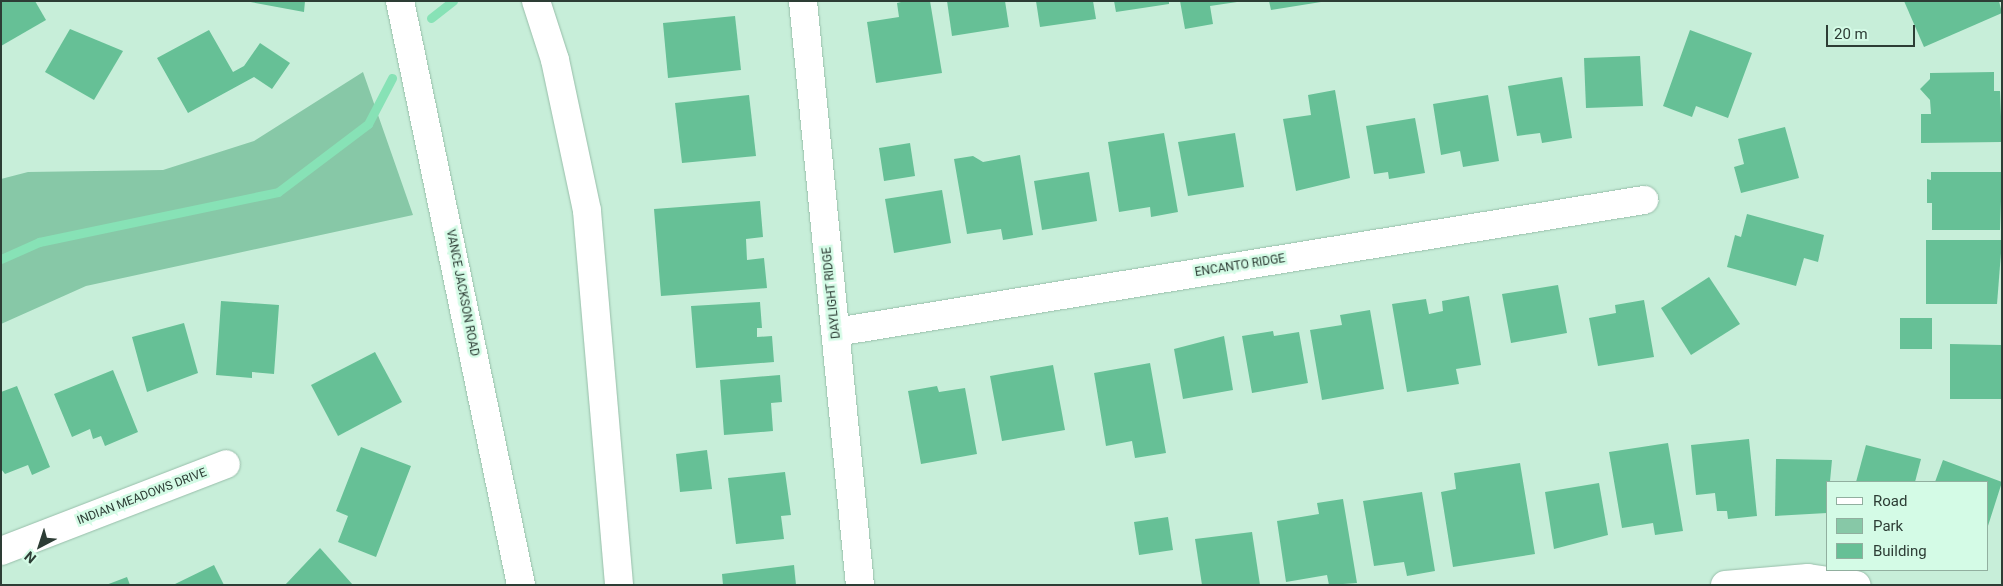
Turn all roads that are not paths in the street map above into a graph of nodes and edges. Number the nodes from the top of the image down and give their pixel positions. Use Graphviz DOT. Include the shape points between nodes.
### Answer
graph roads {
  1 [pos="400,1"];
  2 [pos="536,1"];
  3 [pos="804,1"];
  4 [pos="1644,200"];
  5 [pos="836,332"];
  6 [pos="226,464"];
  7 [pos="1,551"];
  8 [pos="521,585"];
  9 [pos="619,585"];
  10 [pos="860,585"];
  11 [pos="1725,585"];
  12 [pos="1856,585"];
  1 -- 8 [label="street, VANCE JACKSON ROAD"];
  2 -- 9 [label="street" via="555,60 587,211"];
  3 -- 5 [label="street, DAYLIGHT RIDGE"];
  4 -- 5 [label="street, ENCANTO RIDGE"];
  5 -- 10 [label="street, DAYLIGHT RIDGE"];
  6 -- 7 [label="street, INDIAN MEADOWS DRIVE"];
  11 -- 12 [label="street" via="1808,578"];
}
